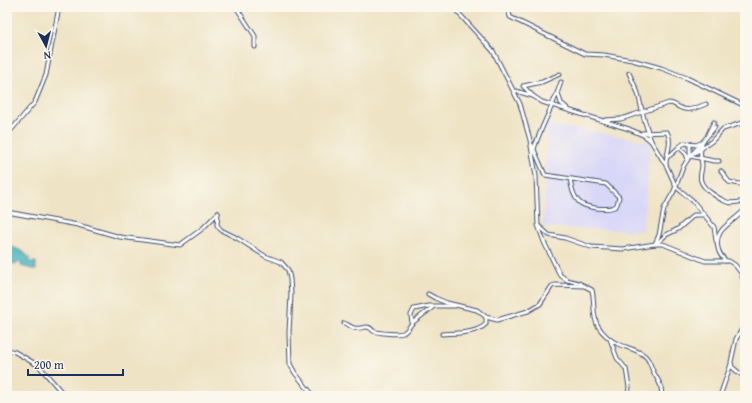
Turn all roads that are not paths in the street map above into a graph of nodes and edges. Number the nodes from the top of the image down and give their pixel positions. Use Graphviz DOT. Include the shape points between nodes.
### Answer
graph roads {
  1 [pos="59,7"];
  2 [pos="236,7"];
  3 [pos="453,7"];
  4 [pos="508,7"];
  5 [pos="255,47"];
  6 [pos="560,74"];
  7 [pos="629,74"];
  8 [pos="561,82"];
  9 [pos="516,91"];
  10 [pos="558,93"];
  11 [pos="533,96"];
  12 [pos="706,104"];
  13 [pos="552,105"];
  14 [pos="745,106"];
  15 [pos="570,111"];
  16 [pos="642,112"];
  17 [pos="600,119"];
  18 [pos="714,122"];
  19 [pos="745,122"];
  20 [pos="716,127"];
  21 [pos="640,133"];
  22 [pos="649,133"];
  23 [pos="7,135"];
  24 [pos="708,136"];
  25 [pos="530,140"];
  26 [pos="651,141"];
  27 [pos="690,143"];
  28 [pos="702,143"];
  29 [pos="679,147"];
  30 [pos="534,149"];
  31 [pos="700,149"];
  32 [pos="667,156"];
  33 [pos="689,158"];
  34 [pos="700,158"];
  35 [pos="719,161"];
  36 [pos="666,166"];
  37 [pos="721,171"];
  38 [pos="745,171"];
  39 [pos="745,178"];
  40 [pos="570,180"];
  41 [pos="745,185"];
  42 [pos="676,187"];
  43 [pos="745,201"];
  44 [pos="745,209"];
  45 [pos="7,212"];
  46 [pos="704,215"];
  47 [pos="538,225"];
  48 [pos="716,241"];
  49 [pos="655,244"];
  50 [pos="726,261"];
  51 [pos="741,272"];
  52 [pos="745,278"];
  53 [pos="587,286"];
  54 [pos="745,286"];
  55 [pos="428,294"];
  56 [pos="433,306"];
  57 [pos="465,306"];
  58 [pos="486,317"];
  59 [pos="344,323"];
  60 [pos="412,323"];
  61 [pos="745,324"];
  62 [pos="442,334"];
  63 [pos="610,338"];
  64 [pos="7,350"];
  65 [pos="731,362"];
  66 [pos="745,377"];
  67 [pos="64,396"];
  68 [pos="311,396"];
  69 [pos="628,396"];
  70 [pos="662,396"];
  71 [pos="720,396"];
  1 -- 23 [label="street" via="46,75 35,102"];
  2 -- 5 [label="street" via="255,36"];
  3 -- 25 [label="street" via="493,51 520,104"];
  4 -- 14 [label="street" via="510,17 585,54 618,57 661,68"];
  6 -- 11 [label="street" via="542,82 523,86"];
  7 -- 16 [label="street" via="638,93"];
  8 -- 10 [label="street"];
  9 -- 11 [label="street"];
  10 -- 13 [label="street"];
  10 -- 15 [label="street" via="561,103"];
  11 -- 13 [label="street"];
  12 -- 16 [label="street" via="688,109 669,103"];
  13 -- 15 [label="street"];
  13 -- 30 [label="street"];
  15 -- 17 [label="street"];
  16 -- 17 [label="street" via="617,120"];
  16 -- 22 [label="street"];
  17 -- 21 [label="street"];
  18 -- 24 [label="street"];
  19 -- 31 [label="street" via="723,129"];
  20 -- 24 [label="street"];
  21 -- 22 [label="street"];
  21 -- 26 [label="street"];
  22 -- 26 [label="street"];
  22 -- 32 [label="street" via="667,132 670,142"];
  24 -- 28 [label="street"];
  25 -- 30 [label="street"];
  25 -- 47 [label="street" via="536,176"];
  26 -- 36 [label="street"];
  27 -- 28 [label="street"];
  27 -- 29 [label="street"];
  27 -- 33 [label="street"];
  28 -- 31 [label="street"];
  28 -- 33 [label="street"];
  29 -- 32 [label="street"];
  29 -- 33 [label="street"];
  30 -- 40 [label="street" via="545,175"];
  31 -- 33 [label="street"];
  31 -- 34 [label="street"];
  32 -- 36 [label="street"];
  33 -- 34 [label="street"];
  33 -- 42 [label="street"];
  34 -- 35 [label="street"];
  34 -- 43 [label="street" via="702,185 726,202"];
  36 -- 42 [label="street"];
  37 -- 41 [label="street" via="729,182"];
  38 -- 39 [label="street"];
  40 -- 40 [label="street" via="606,184 619,197 618,202 613,207 601,208 580,204"];
  42 -- 46 [label="street" via="692,200"];
  42 -- 49 [label="street" via="664,209"];
  44 -- 48 [label="street" via="726,225"];
  45 -- 68 [label="street" via="78,225 120,237 180,245 218,213 217,225 221,230 265,256 281,262 288,270 291,295 290,364"];
  46 -- 48 [label="street" via="714,227"];
  46 -- 49 [label="street" via="694,215"];
  47 -- 49 [label="street" via="549,235 592,247 623,249"];
  47 -- 53 [label="street" via="560,276"];
  48 -- 50 [label="street" via="718,251"];
  49 -- 50 [label="street" via="663,244 705,261"];
  50 -- 51 [label="street" via="735,265"];
  51 -- 52 [label="street"];
  51 -- 54 [label="street"];
  53 -- 58 [label="street" via="555,285 540,304 528,311 497,320"];
  53 -- 63 [label="street" via="592,290 597,325"];
  55 -- 57 [label="street" via="447,303"];
  56 -- 57 [label="street"];
  56 -- 60 [label="street"];
  56 -- 60 [label="street" via="414,309 411,315"];
  57 -- 58 [label="street" via="477,310"];
  58 -- 62 [label="street" via="486,324 482,328"];
  59 -- 60 [label="street" via="354,328 367,326 380,334 402,334"];
  61 -- 65 [label="street" via="736,339"];
  63 -- 69 [label="street" via="617,358 626,369"];
  63 -- 70 [label="street" via="647,358 661,383"];
  64 -- 67 [label="street" via="39,366"];
  65 -- 66 [label="street" via="732,367"];
  65 -- 71 [label="street"];
}
